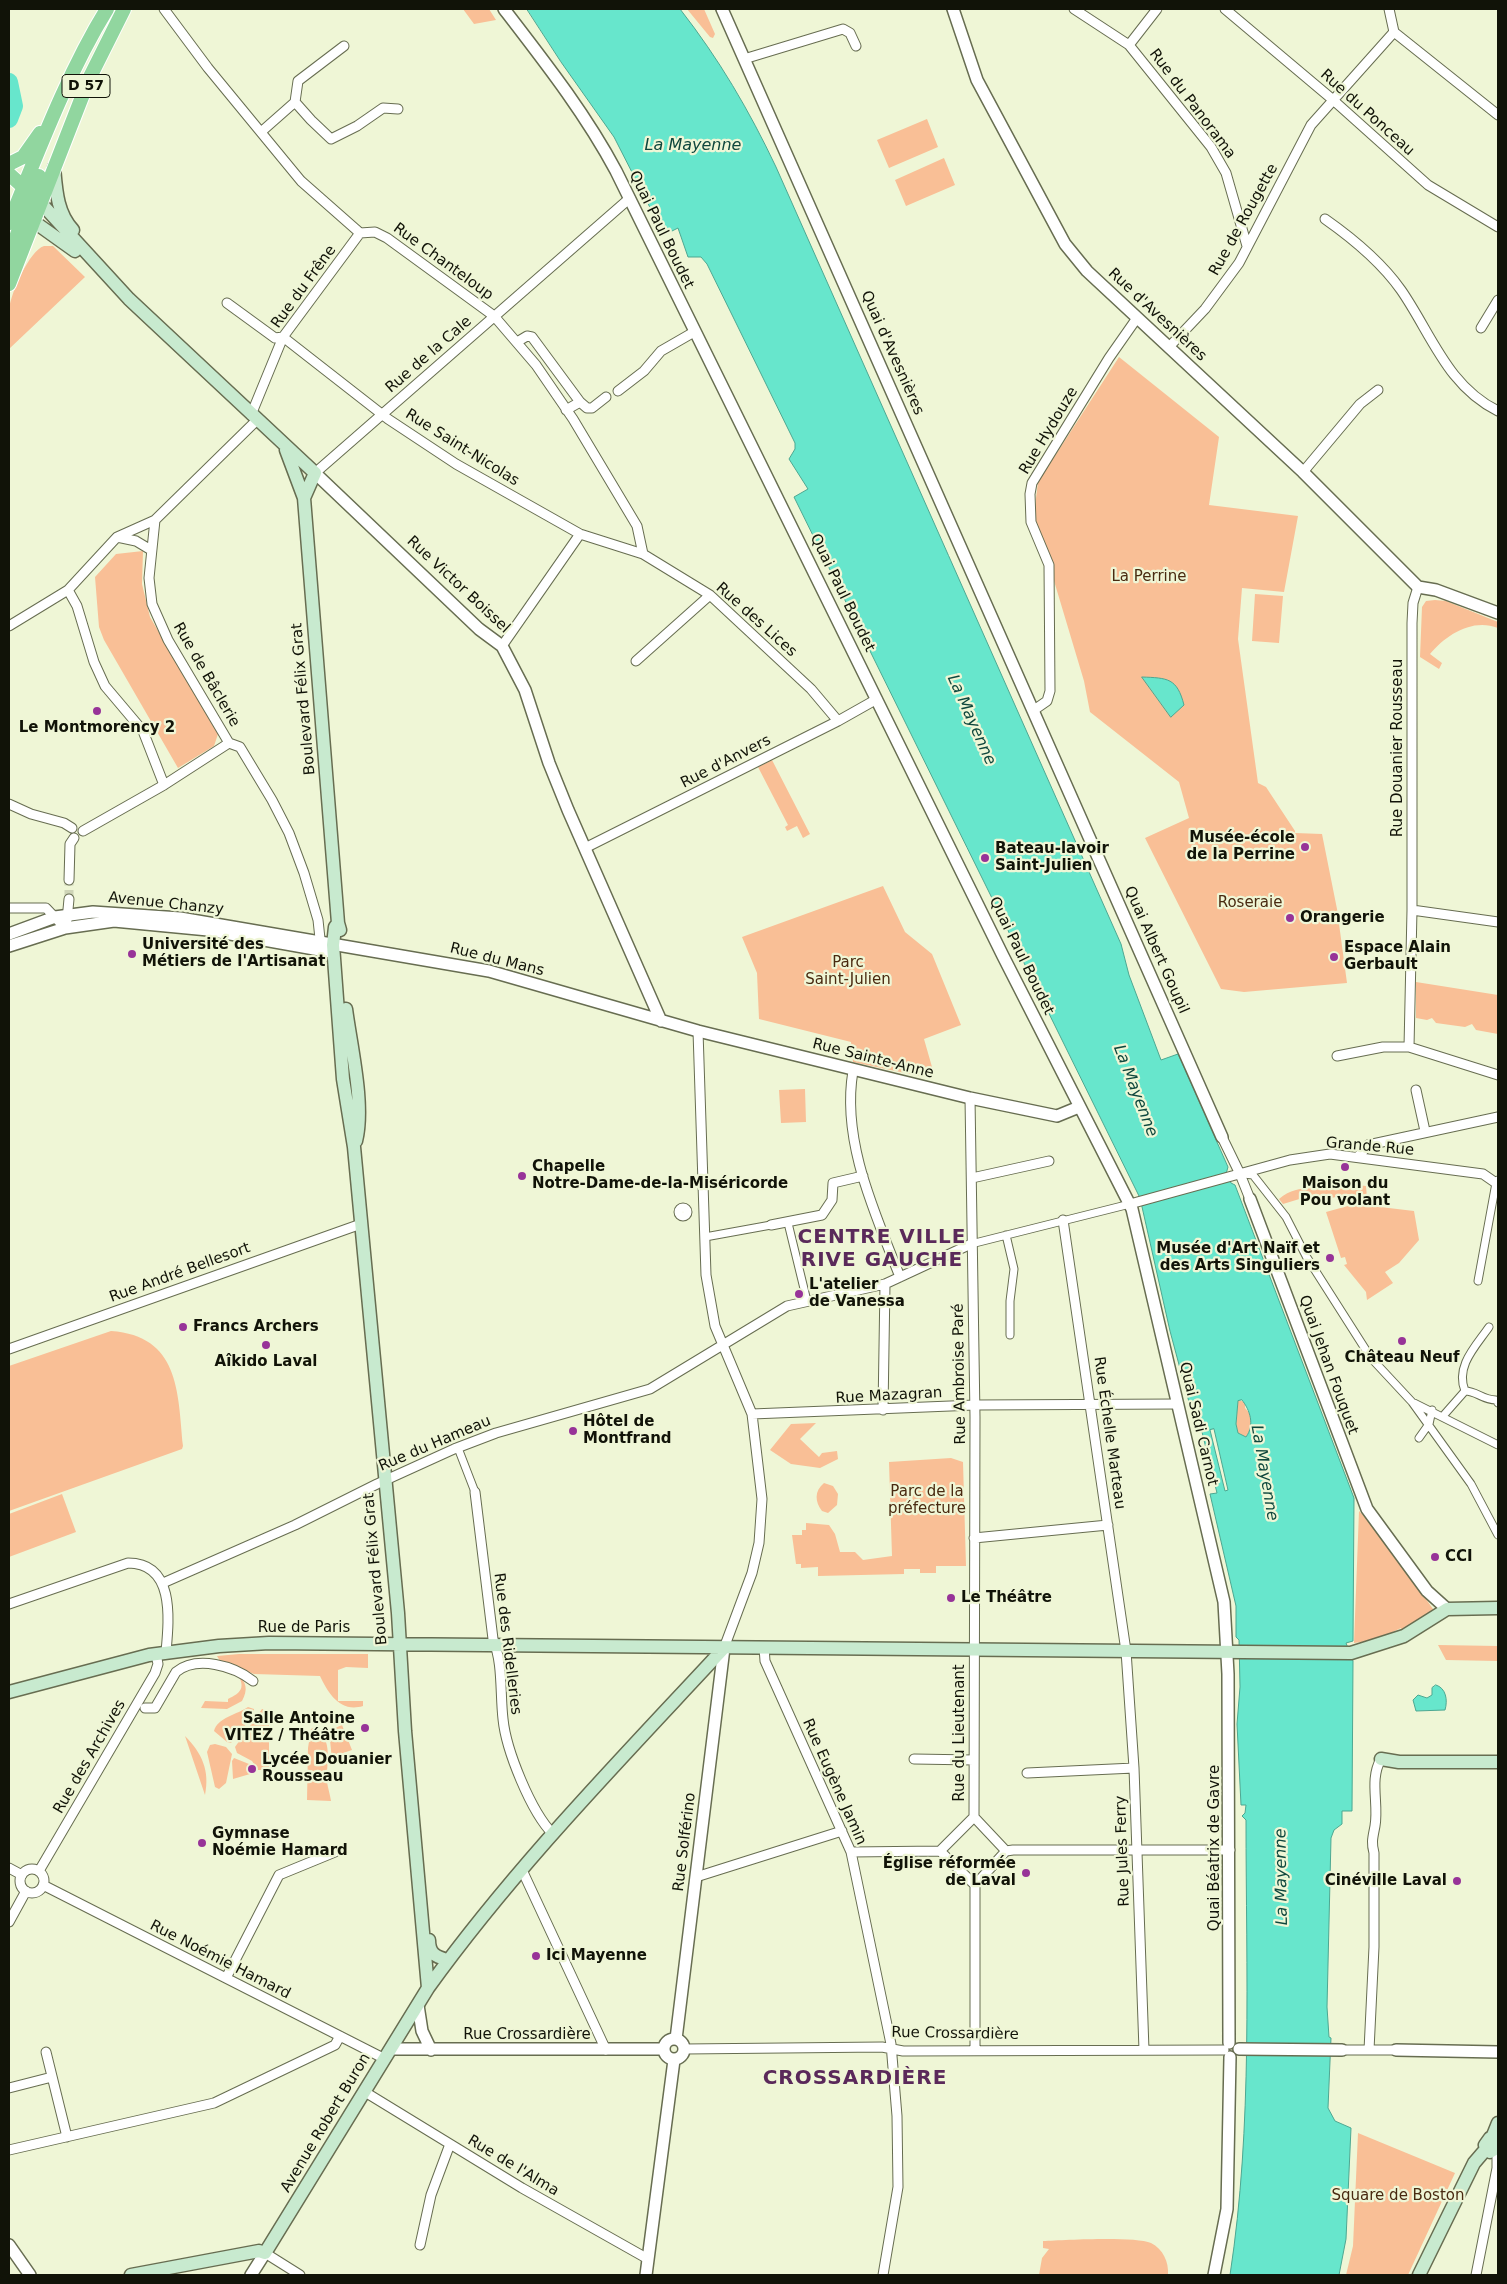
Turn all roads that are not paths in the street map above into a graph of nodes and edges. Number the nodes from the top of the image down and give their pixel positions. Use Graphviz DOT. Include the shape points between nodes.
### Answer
graph roads {
  1 [pos="107,9"];
  2 [pos="124,9"];
  3 [pos="164,9"];
  4 [pos="504,9"];
  5 [pos="722,9"];
  6 [pos="953,9"];
  7 [pos="1074,9"];
  8 [pos="1157,9"];
  9 [pos="1225,9"];
  10 [pos="1389,9"];
  11 [pos="1394,32"];
  12 [pos="1129,45"];
  13 [pos="344,46"];
  14 [pos="856,46"];
  15 [pos="744,59"];
  16 [pos="1332,99"];
  17 [pos="296,102"];
  18 [pos="56,109"];
  19 [pos="398,109"];
  20 [pos="1498,114"];
  21 [pos="261,132"];
  22 [pos="9,164"];
  23 [pos="54,167"];
  24 [pos="9,174"];
  25 [pos="630,198"];
  26 [pos="24,202"];
  27 [pos="1325,219"];
  28 [pos="9,223"];
  29 [pos="1498,227"];
  30 [pos="360,233"];
  31 [pos="1247,246"];
  32 [pos="9,256"];
  33 [pos="9,284"];
  34 [pos="119,288"];
  35 [pos="1498,300"];
  36 [pos="227,303"];
  37 [pos="1495,312"];
  38 [pos="494,316"];
  39 [pos="1137,318"];
  40 [pos="1481,328"];
  41 [pos="694,332"];
  42 [pos="283,337"];
  43 [pos="517,342"];
  44 [pos="1169,347"];
  45 [pos="555,368"];
  46 [pos="544,376"];
  47 [pos="1378,390"];
  48 [pos="618,391"];
  49 [pos="606,397"];
  50 [pos="580,402"];
  51 [pos="566,410"];
  52 [pos="1498,410"];
  53 [pos="383,414"];
  54 [pos="254,417"];
  55 [pos="285,447"];
  56 [pos="1303,472"];
  57 [pos="315,473"];
  58 [pos="304,498"];
  59 [pos="155,520"];
  60 [pos="143,524"];
  61 [pos="580,534"];
  62 [pos="117,537"];
  63 [pos="142,544"];
  64 [pos="151,550"];
  65 [pos="643,554"];
  66 [pos="1418,587"];
  67 [pos="68,590"];
  68 [pos="710,595"];
  69 [pos="1498,613"];
  70 [pos="9,626"];
  71 [pos="502,646"];
  72 [pos="636,661"];
  73 [pos="877,699"];
  74 [pos="1034,710"];
  75 [pos="838,721"];
  76 [pos="230,743"];
  77 [pos="164,785"];
  78 [pos="9,804"];
  79 [pos="72,828"];
  80 [pos="83,831"];
  81 [pos="74,838"];
  82 [pos="585,848"];
  83 [pos="69,880"];
  84 [pos="69,899"];
  85 [pos="9,908"];
  86 [pos="1412,910"];
  87 [pos="68,915"];
  88 [pos="55,917"];
  89 [pos="1498,922"];
  90 [pos="65,928"];
  91 [pos="9,934"];
  92 [pos="9,946"];
  93 [pos="332,948"];
  94 [pos="661,1021"];
  95 [pos="698,1031"];
  96 [pos="1409,1047"];
  97 [pos="1337,1056"];
  98 [pos="853,1071"];
  99 [pos="1498,1075"];
  100 [pos="1416,1090"];
  101 [pos="970,1098"];
  102 [pos="1079,1107"];
  103 [pos="1498,1117"];
  104 [pos="1425,1131"];
  105 [pos="1222,1137"];
  106 [pos="1358,1157"];
  107 [pos="1049,1161"];
  108 [pos="1240,1174"];
  109 [pos="863,1176"];
  110 [pos="972,1178"];
  111 [pos="1497,1182"];
  112 [pos="1250,1199"];
  113 [pos="1130,1204"];
  114 [pos="703,1212"];
  115 [pos="687,1213"];
  116 [pos="1063,1220"];
  117 [pos="788,1223"];
  118 [pos="362,1224"];
  119 [pos="771,1225"];
  120 [pos="1006,1235"];
  121 [pos="705,1237"];
  122 [pos="971,1244"];
  123 [pos="900,1277"];
  124 [pos="1478,1281"];
  125 [pos="886,1284"];
  126 [pos="807,1301"];
  127 [pos="1489,1327"];
  128 [pos="1010,1335"];
  129 [pos="722,1345"];
  130 [pos="9,1348"];
  131 [pos="1465,1391"];
  132 [pos="1412,1402"];
  133 [pos="1498,1402"];
  134 [pos="1178,1404"];
  135 [pos="975,1406"];
  136 [pos="1091,1406"];
  137 [pos="883,1410"];
  138 [pos="1432,1410"];
  139 [pos="752,1414"];
  140 [pos="1444,1416"];
  141 [pos="1429,1424"];
  142 [pos="1419,1438"];
  143 [pos="1498,1445"];
  144 [pos="458,1448"];
  145 [pos="384,1481"];
  146 [pos="474,1492"];
  147 [pos="1108,1525"];
  148 [pos="1498,1535"];
  149 [pos="974,1538"];
  150 [pos="163,1583"];
  151 [pos="9,1604"];
  152 [pos="1498,1608"];
  153 [pos="1447,1609"];
  154 [pos="399,1644"];
  155 [pos="496,1646"];
  156 [pos="764,1647"];
  157 [pos="724,1648"];
  158 [pos="974,1649"];
  159 [pos="1126,1650"];
  160 [pos="1227,1652"];
  161 [pos="161,1653"];
  162 [pos="253,1681"];
  163 [pos="9,1692"];
  164 [pos="145,1708"];
  165 [pos="914,1759"];
  166 [pos="974,1760"];
  167 [pos="1384,1760"];
  168 [pos="1498,1762"];
  169 [pos="1134,1768"];
  170 [pos="1027,1773"];
  171 [pos="974,1817"];
  172 [pos="842,1831"];
  173 [pos="553,1834"];
  174 [pos="1137,1850"];
  175 [pos="1230,1850"];
  176 [pos="940,1851"];
  177 [pos="1006,1851"];
  178 [pos="335,1852"];
  179 [pos="851,1852"];
  180 [pos="9,1868"];
  181 [pos="522,1870"];
  182 [pos="39,1871"];
  183 [pos="22,1875"];
  184 [pos="696,1877"];
  185 [pos="43,1885"];
  186 [pos="975,1885"];
  187 [pos="26,1891"];
  188 [pos="422,1915"];
  189 [pos="9,1922"];
  190 [pos="448,1960"];
  191 [pos="226,1978"];
  192 [pos="428,1988"];
  193 [pos="418,2006"];
  194 [pos="340,2036"];
  195 [pos="676,2039"];
  196 [pos="892,2049"];
  197 [pos="431,2050"];
  198 [pos="606,2050"];
  199 [pos="664,2050"];
  200 [pos="685,2050"];
  201 [pos="1144,2050"];
  202 [pos="1231,2050"];
  203 [pos="1342,2050"];
  204 [pos="1369,2050"];
  205 [pos="1396,2050"];
  206 [pos="974,2051"];
  207 [pos="46,2052"];
  208 [pos="1498,2052"];
  209 [pos="388,2054"];
  210 [pos="674,2060"];
  211 [pos="52,2077"];
  212 [pos="9,2088"];
  213 [pos="365,2092"];
  214 [pos="1498,2123"];
  215 [pos="66,2137"];
  216 [pos="450,2144"];
  217 [pos="1494,2145"];
  218 [pos="9,2150"];
  219 [pos="9,2245"];
  220 [pos="420,2245"];
  221 [pos="265,2253"];
  222 [pos="648,2259"];
  223 [pos="30,2275"];
  224 [pos="131,2275"];
  225 [pos="252,2275"];
  226 [pos="300,2275"];
  227 [pos="646,2275"];
  228 [pos="883,2275"];
  229 [pos="1214,2275"];
  230 [pos="1419,2275"];
  231 [pos="1476,2275"];
  1 -- 18 [label="main road, D 57" via="80,56"];
  2 -- 23 [label="main road, D 57" via="89,79"];
  3 -- 21 [label="street"];
  4 -- 25 [label="street, Quai Paul Boudet" via="555,74 600,141"];
  5 -- 15 [label="street, Quai d'Avesnières"];
  6 -- 39 [label="street, Rue d'Avesnières" via="977,80 1064,244 1087,271"];
  7 -- 12 [label="street, Rue du Panorama"];
  8 -- 12 [label="street"];
  9 -- 16 [label="street, Rue du Ponceau"];
  10 -- 11 [label="street"];
  11 -- 16 [label="street, Rue de Rougette"];
  11 -- 20 [label="street"];
  12 -- 31 [label="street, Rue du Panorama" via="1211,148 1226,173"];
  13 -- 17 [label="street" via="298,81"];
  14 -- 15 [label="street" via="850,33 843,29"];
  15 -- 74 [label="street, Quai d'Avesnières"];
  16 -- 29 [label="street, Rue du Ponceau" via="1428,185"];
  16 -- 31 [label="street, Rue de Rougette" via="1311,126"];
  17 -- 19 [label="street" via="331,139 383,108"];
  17 -- 21 [label="street"];
  18 -- 22 [label="main road" via="24,157"];
  18 -- 26 [label="main road" via="40,175"];
  21 -- 30 [label="street" via="301,181"];
  23 -- 26 [label="main road, D 57"];
  23 -- 34 [label="main road" via="57,202 68,225 112,271"];
  24 -- 26 [label="main road"];
  25 -- 38 [label="street, Rue de la Cale"];
  25 -- 41 [label="street, Quai Paul Boudet"];
  26 -- 28 [label="main road, D 57"];
  26 -- 32 [label="main road"];
  26 -- 33 [label="main road, D 57"];
  26 -- 34 [label="main road, Rue Victor Boissel"];
  26 -- 34 [label="main road, Rue Victor Boissel"];
  27 -- 52 [label="street" via="1390,277 1409,302 1446,366 1472,394"];
  30 -- 38 [label="street, Rue Chanteloup" via="375,232 387,238"];
  30 -- 42 [label="street, Rue du Frêne"];
  31 -- 44 [label="street, Rue de Rougette" via="1223,287"];
  34 -- 54 [label="main road, Rue Victor Boissel"];
  35 -- 37 [label="street"];
  36 -- 42 [label="street, Rue Saint-Nicolas" via="275,338"];
  37 -- 40 [label="street"];
  38 -- 43 [label="street, Rue Chanteloup"];
  38 -- 53 [label="street, Rue de la Cale"];
  39 -- 44 [label="street, Rue d'Avesnières"];
  39 -- 74 [label="street, Rue Hydouze" via="1032,483 1031,522 1049,565 1050,691 1047,701"];
  41 -- 48 [label="street" via="661,351 644,371"];
  41 -- 73 [label="street, Quai Paul Boudet"];
  42 -- 53 [label="street, Rue Saint-Nicolas"];
  42 -- 54 [label="street, Rue du Frêne"];
  43 -- 45 [label="street" via="527,336 532,337"];
  43 -- 46 [label="street, Rue Chanteloup"];
  44 -- 56 [label="street, Rue d'Avesnières"];
  45 -- 46 [label="street"];
  45 -- 50 [label="street"];
  46 -- 51 [label="street, Rue Chanteloup"];
  47 -- 56 [label="street" via="1360,404"];
  49 -- 50 [label="street" via="592,408"];
  50 -- 51 [label="street"];
  51 -- 65 [label="street, Rue Chanteloup" via="637,526"];
  53 -- 57 [label="street, Rue de la Cale"];
  53 -- 61 [label="street, Rue Saint-Nicolas" via="456,464"];
  54 -- 55 [label="main road, Rue Victor Boissel"];
  54 -- 59 [label="street"];
  55 -- 57 [label="main road, Rue Victor Boissel"];
  55 -- 58 [label="main road"];
  56 -- 66 [label="street, Rue d'Avesnières"];
  57 -- 58 [label="main road, Boulevard Félix Grat"];
  57 -- 71 [label="street, Rue Victor Boissel" via="479,629"];
  58 -- 93 [label="main road, Boulevard Félix Grat" via="338,923"];
  59 -- 60 [label="street"];
  59 -- 64 [label="street, Rue de Bâclerie"];
  60 -- 62 [label="street"];
  60 -- 63 [label="street"];
  61 -- 65 [label="street, Rue Saint-Nicolas"];
  61 -- 71 [label="street"];
  62 -- 63 [label="street"];
  62 -- 67 [label="street"];
  63 -- 64 [label="street"];
  64 -- 76 [label="street, Rue de Bâclerie" via="149,578 152,604 168,640"];
  65 -- 68 [label="street, Rue des Lices"];
  66 -- 69 [label="street" via="1436,590"];
  66 -- 86 [label="street, Rue Douanier Rousseau" via="1412,623"];
  67 -- 70 [label="street"];
  67 -- 77 [label="street" via="77,606 105,686 143,730"];
  68 -- 72 [label="street"];
  68 -- 75 [label="street, Rue des Lices" via="793,671"];
  71 -- 82 [label="street, Rue Victor Boissel" via="525,690 549,763"];
  73 -- 75 [label="street, Rue d'Anvers"];
  73 -- 102 [label="street, Quai Paul Boudet"];
  74 -- 105 [label="street, Quai Albert Goupil"];
  75 -- 82 [label="street, Rue d'Anvers"];
  76 -- 77 [label="street"];
  76 -- 93 [label="street, Rue de Bâclerie" via="240,747 272,800"];
  77 -- 80 [label="street"];
  78 -- 79 [label="street"];
  79 -- 80 [label="street" via="78,825"];
  79 -- 81 [label="street" via="70,833"];
  80 -- 81 [label="street" via="80,837"];
  81 -- 83 [label="street" via="70,844"];
  82 -- 94 [label="street, Rue Victor Boissel"];
  84 -- 87 [label="street"];
  85 -- 88 [label="street" via="46,908"];
  86 -- 89 [label="street"];
  86 -- 96 [label="street, Rue Douanier Rousseau"];
  87 -- 88 [label="street, Avenue Chanzy"];
  87 -- 90 [label="street"];
  87 -- 93 [label="street, Avenue Chanzy" via="109,912 180,918"];
  88 -- 90 [label="street"];
  88 -- 91 [label="street, Avenue Chanzy"];
  90 -- 92 [label="street, Avenue Chanzy"];
  90 -- 93 [label="street, Avenue Chanzy" via="104,921 142,922"];
  93 -- 94 [label="street, Rue du Mans" via="421,958 489,971"];
  93 -- 118 [label="main road, Boulevard Félix Grat" via="343,1079"];
  94 -- 95 [label="street, Rue Sainte-Anne"];
  95 -- 98 [label="street, Rue Sainte-Anne"];
  95 -- 114 [label="street"];
  96 -- 97 [label="street" via="1383,1047"];
  96 -- 99 [label="street"];
  98 -- 101 [label="street, Rue Sainte-Anne"];
  98 -- 109 [label="street" via="854,1143"];
  100 -- 104 [label="street"];
  101 -- 102 [label="street, Rue Sainte-Anne" via="1057,1116"];
  101 -- 110 [label="street, Rue Ambroise Paré"];
  102 -- 113 [label="street, Quai Paul Boudet"];
  103 -- 104 [label="street"];
  104 -- 106 [label="street" via="1368,1145"];
  105 -- 108 [label="street, Quai Albert Goupil"];
  106 -- 108 [label="street, Grande Rue" via="1330,1154"];
  106 -- 111 [label="street, Grande Rue" via="1482,1174"];
  107 -- 110 [label="street"];
  108 -- 112 [label="street, Quai Jehan Fouquet"];
  108 -- 113 [label="street, Grande Rue"];
  108 -- 132 [label="street" via="1252,1176 1286,1217 1306,1256 1371,1358"];
  109 -- 117 [label="street" via="833,1183 832,1200 822,1215"];
  109 -- 123 [label="street"];
  110 -- 122 [label="street, Rue Ambroise Paré"];
  111 -- 124 [label="street"];
  112 -- 153 [label="street, Quai Jehan Fouquet" via="1368,1509 1427,1591"];
  113 -- 116 [label="street"];
  113 -- 134 [label="street, Quai Sadi Carnot"];
  114 -- 115 [label="street"];
  114 -- 121 [label="street"];
  116 -- 120 [label="street"];
  116 -- 136 [label="street, Rue Échelle Marteau"];
  117 -- 119 [label="street"];
  117 -- 126 [label="street"];
  118 -- 130 [label="street, Rue André Bellesort"];
  118 -- 145 [label="main road, Boulevard Félix Grat"];
  119 -- 121 [label="street"];
  120 -- 122 [label="street"];
  120 -- 128 [label="street" via="1014,1269"];
  121 -- 129 [label="street" via="706,1275 715,1326"];
  122 -- 123 [label="street, Rue du Hameau"];
  122 -- 135 [label="street, Rue Ambroise Paré"];
  123 -- 125 [label="street, Rue du Hameau"];
  125 -- 126 [label="street, Rue du Hameau"];
  125 -- 137 [label="street"];
  126 -- 129 [label="street, Rue du Hameau" via="787,1306"];
  127 -- 131 [label="street" via="1467,1358 1461,1377"];
  129 -- 139 [label="street"];
  129 -- 144 [label="street, Rue du Hameau" via="650,1389 496,1433"];
  131 -- 133 [label="street" via="1471,1391 1484,1400"];
  131 -- 140 [label="street"];
  132 -- 138 [label="street"];
  132 -- 141 [label="street"];
  134 -- 136 [label="street, Rue Mazagran"];
  134 -- 160 [label="street, Quai Sadi Carnot" via="1224,1602"];
  135 -- 136 [label="street, Rue Mazagran"];
  135 -- 137 [label="street, Rue Mazagran"];
  135 -- 149 [label="street, Rue Ambroise Paré"];
  136 -- 147 [label="street, Rue Échelle Marteau"];
  137 -- 139 [label="street, Rue Mazagran"];
  138 -- 140 [label="street"];
  138 -- 141 [label="street"];
  139 -- 157 [label="street" via="762,1514 752,1574"];
  140 -- 143 [label="street"];
  141 -- 142 [label="street"];
  141 -- 148 [label="street" via="1471,1484"];
  144 -- 145 [label="street, Rue du Hameau"];
  144 -- 146 [label="street, Rue des Ridelleries"];
  145 -- 150 [label="street, Rue du Hameau" via="295,1526"];
  145 -- 154 [label="main road, Boulevard Félix Grat"];
  146 -- 155 [label="street, Rue des Ridelleries"];
  147 -- 149 [label="street"];
  147 -- 159 [label="street, Rue Échelle Marteau"];
  149 -- 158 [label="street, Rue Ambroise Paré"];
  150 -- 151 [label="street" via="151,1570 128,1563"];
  150 -- 161 [label="street, Rue des Archives" via="168,1603"];
  152 -- 153 [label="main road"];
  153 -- 160 [label="main road, Rue de Paris" via="1404,1636 1351,1653"];
  154 -- 155 [label="main road, Rue de Paris"];
  154 -- 161 [label="main road, Rue de Paris" via="269,1643"];
  154 -- 188 [label="main road, Boulevard Félix Grat"];
  155 -- 157 [label="main road, Rue de Paris"];
  155 -- 173 [label="street, Rue des Ridelleries" via="508,1744 539,1818"];
  156 -- 157 [label="main road, Rue de Paris"];
  156 -- 158 [label="main road, Rue de Paris"];
  156 -- 172 [label="street, Rue Eugène Jamin" via="765,1661"];
  157 -- 173 [label="main road, Avenue Robert Buron"];
  157 -- 184 [label="street, Rue Solférino"];
  158 -- 159 [label="main road, Rue de Paris"];
  158 -- 166 [label="street, Rue du Lieutenant"];
  159 -- 160 [label="main road, Rue de Paris"];
  159 -- 169 [label="street, Rue Jules Ferry"];
  160 -- 175 [label="street, Quai Béatrix de Gavre"];
  161 -- 163 [label="main road, Rue de Paris" via="80,1671"];
  161 -- 182 [label="street, Rue des Archives" via="155,1673"];
  162 -- 164 [label="street" via="234,1668 222,1665 181,1667 155,1708"];
  165 -- 166 [label="street"];
  166 -- 171 [label="street, Rue du Lieutenant"];
  167 -- 168 [label="main road"];
  167 -- 204 [label="street" via="1375,1776 1375,1826 1370,1840 1374,1853 1374,1947"];
  169 -- 170 [label="street"];
  169 -- 174 [label="street, Rue Jules Ferry"];
  171 -- 176 [label="street"];
  171 -- 177 [label="street"];
  172 -- 179 [label="street, Rue Eugène Jamin"];
  172 -- 184 [label="street"];
  173 -- 181 [label="main road, Avenue Robert Buron"];
  174 -- 175 [label="street"];
  174 -- 177 [label="street"];
  174 -- 201 [label="street, Rue Jules Ferry"];
  175 -- 202 [label="street, Quai Béatrix de Gavre"];
  176 -- 179 [label="street"];
  176 -- 186 [label="street"];
  177 -- 186 [label="street"];
  178 -- 191 [label="street" via="279,1874"];
  179 -- 196 [label="street, Rue Eugène Jamin"];
  180 -- 183 [label="street"];
  181 -- 190 [label="main road, Avenue Robert Buron"];
  181 -- 198 [label="street"];
  182 -- 183 [label="street" via="28,1870"];
  182 -- 185 [label="street"];
  183 -- 187 [label="street" via="20,1882"];
  184 -- 195 [label="street, Rue Solférino"];
  185 -- 187 [label="street" via="36,1892"];
  185 -- 191 [label="street, Rue Noémie Hamard"];
  186 -- 206 [label="street"];
  187 -- 189 [label="street"];
  188 -- 190 [label="main road" via="427,1921 429,1949 439,1958"];
  188 -- 192 [label="main road, Boulevard Félix Grat"];
  190 -- 192 [label="main road, Avenue Robert Buron"];
  191 -- 194 [label="street, Rue Noémie Hamard"];
  192 -- 193 [label="main road, Avenue Robert Buron"];
  193 -- 197 [label="street" via="422,2031"];
  193 -- 209 [label="main road, Avenue Robert Buron"];
  194 -- 209 [label="street, Rue Noémie Hamard"];
  194 -- 215 [label="street" via="335,2045 214,2103"];
  195 -- 199 [label="street" via="668,2041"];
  195 -- 200 [label="street"];
  196 -- 200 [label="street, Rue Crossardière"];
  196 -- 206 [label="street, Rue Crossardière"];
  196 -- 228 [label="street, Rue Eugène Jamin" via="898,2188"];
  197 -- 198 [label="street, Rue Crossardière"];
  197 -- 209 [label="street, Rue Crossardière"];
  198 -- 199 [label="street, Rue Crossardière"];
  199 -- 210 [label="street"];
  200 -- 210 [label="street"];
  201 -- 202 [label="street, Rue Crossardière"];
  201 -- 206 [label="street, Rue Crossardière"];
  202 -- 203 [label="street"];
  202 -- 229 [label="street, Quai Béatrix de Gavre" via="1227,2209"];
  203 -- 204 [label="street"];
  204 -- 205 [label="street"];
  205 -- 208 [label="street"];
  207 -- 211 [label="street"];
  209 -- 213 [label="main road, Avenue Robert Buron"];
  210 -- 222 [label="street"];
  211 -- 212 [label="street"];
  211 -- 215 [label="street"];
  213 -- 216 [label="street, Rue de l'Alma"];
  213 -- 221 [label="main road, Avenue Robert Buron"];
  214 -- 217 [label="main road"];
  215 -- 218 [label="street"];
  216 -- 220 [label="street" via="431,2195"];
  216 -- 222 [label="street, Rue de l'Alma"];
  217 -- 230 [label="main road" via="1478,2156"];
  217 -- 231 [label="street" via="1497,2168"];
  219 -- 223 [label="street"];
  221 -- 224 [label="main road" via="258,2251"];
  221 -- 225 [label="street, Avenue Robert Buron"];
  221 -- 226 [label="street"];
  222 -- 227 [label="street"];
}
